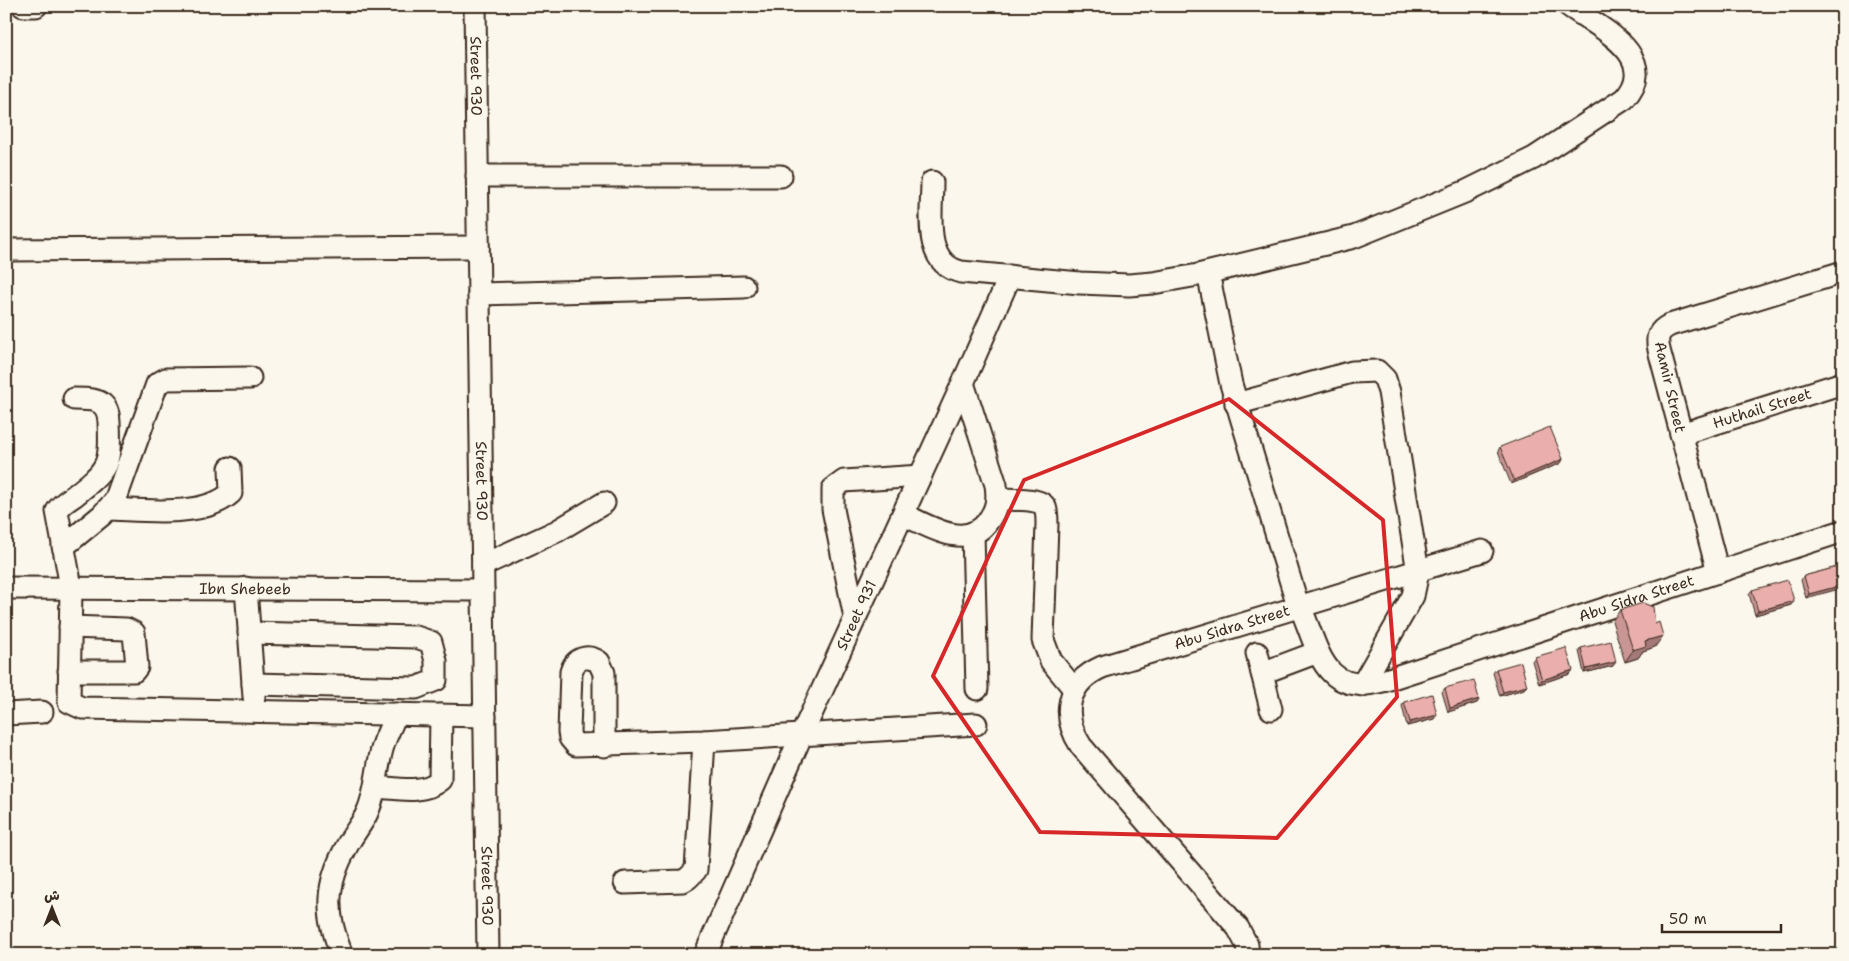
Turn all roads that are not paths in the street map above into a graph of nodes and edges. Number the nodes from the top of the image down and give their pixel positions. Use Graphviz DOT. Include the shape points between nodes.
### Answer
graph roads {
  1 [pos="23,6"];
  2 [pos="36,6"];
  3 [pos="475,6"];
  4 [pos="1569,6"];
  5 [pos="477,176"];
  6 [pos="780,176"];
  7 [pos="932,182"];
  8 [pos="478,247"];
  9 [pos="6,250"];
  10 [pos="1843,272"];
  11 [pos="1208,273"];
  12 [pos="1010,276"];
  13 [pos="744,287"];
  14 [pos="479,294"];
  15 [pos="250,378"];
  16 [pos="963,383"];
  17 [pos="1843,383"];
  18 [pos="74,399"];
  19 [pos="1236,404"];
  20 [pos="1681,434"];
  21 [pos="230,468"];
  22 [pos="920,476"];
  23 [pos="998,500"];
  24 [pos="604,503"];
  25 [pos="108,509"];
  26 [pos="903,514"];
  27 [pos="1843,531"];
  28 [pos="973,533"];
  29 [pos="63,547"];
  30 [pos="1482,551"];
  31 [pos="483,565"];
  32 [pos="1418,572"];
  33 [pos="1718,572"];
  34 [pos="71,587"];
  35 [pos="6,588"];
  36 [pos="246,588"];
  37 [pos="483,590"];
  38 [pos="1299,609"];
  39 [pos="855,618"];
  40 [pos="70,627"];
  41 [pos="249,632"];
  42 [pos="1318,652"];
  43 [pos="69,671"];
  44 [pos="253,684"];
  45 [pos="1362,685"];
  46 [pos="977,689"];
  47 [pos="1075,690"];
  48 [pos="1270,709"];
  49 [pos="42,712"];
  50 [pos="254,712"];
  51 [pos="6,714"];
  52 [pos="396,714"];
  53 [pos="441,716"];
  54 [pos="485,716"];
  55 [pos="976,724"];
  56 [pos="802,734"];
  57 [pos="704,741"];
  58 [pos="604,746"];
  59 [pos="376,787"];
  60 [pos="625,883"];
  61 [pos="342,955"];
  62 [pos="488,955"];
  63 [pos="705,955"];
  64 [pos="1248,955"];
  1 -- 2 [label="street"];
  3 -- 5 [label="street, Street 930"];
  4 -- 11 [label="street" via="1629,51 1637,71 1631,91 1624,99 1534,158 1398,221 1354,237"];
  5 -- 6 [label="street"];
  5 -- 8 [label="street, Street 930"];
  7 -- 12 [label="street" via="934,248 941,262 961,272"];
  8 -- 9 [label="street"];
  8 -- 14 [label="street, Street 930"];
  10 -- 20 [label="street, Aamir Street" via="1661,329 1657,341"];
  11 -- 12 [label="street" via="1129,285"];
  11 -- 19 [label="street"];
  12 -- 16 [label="street, Street 931"];
  13 -- 14 [label="street"];
  14 -- 31 [label="street, Street 930"];
  15 -- 25 [label="street" via="166,379 157,384 119,492"];
  16 -- 22 [label="street, Street 931"];
  16 -- 23 [label="street"];
  17 -- 20 [label="street, Huthail Street"];
  18 -- 29 [label="street" via="94,399 106,406 110,446 106,466 98,476 57,511"];
  19 -- 32 [label="street" via="1352,372 1377,371 1385,379 1389,392"];
  19 -- 38 [label="street"];
  20 -- 33 [label="street, Aamir Street"];
  21 -- 25 [label="street" via="231,493 208,505 170,510"];
  22 -- 26 [label="street, Street 931"];
  22 -- 39 [label="street" via="844,480 833,489 833,509"];
  23 -- 28 [label="street" via="986,525"];
  23 -- 47 [label="street" via="1034,500 1045,506 1043,640 1051,661"];
  24 -- 31 [label="street" via="558,531"];
  25 -- 29 [label="street"];
  26 -- 28 [label="street" via="944,533 958,536"];
  26 -- 39 [label="street, Street 931"];
  27 -- 33 [label="street, Abu Sidra Street"];
  28 -- 46 [label="street"];
  29 -- 34 [label="street"];
  30 -- 32 [label="street"];
  31 -- 37 [label="street, Street 930"];
  32 -- 38 [label="street"];
  32 -- 45 [label="street" via="1413,596"];
  33 -- 45 [label="street, Abu Sidra Street"];
  34 -- 35 [label="street, Ibn Shebeeb"];
  34 -- 36 [label="street, Ibn Shebeeb"];
  34 -- 40 [label="street"];
  36 -- 37 [label="street, Ibn Shebeeb"];
  36 -- 41 [label="street"];
  37 -- 54 [label="street, Street 930"];
  38 -- 42 [label="street, Abu Sidra Street"];
  38 -- 47 [label="street, Abu Sidra Street" via="1102,667 1086,676"];
  39 -- 56 [label="street, Street 931"];
  40 -- 43 [label="street"];
  40 -- 43 [label="street" via="126,629 134,633 137,667 134,671"];
  41 -- 44 [label="street"];
  41 -- 44 [label="street" via="416,637 430,642 436,661 436,680 416,688"];
  42 -- 45 [label="street, Abu Sidra Street" via="1326,667 1338,678"];
  42 -- 48 [label="street" via="1260,663"];
  43 -- 50 [label="street" via="69,702 82,708"];
  44 -- 50 [label="street"];
  47 -- 64 [label="street" via="1069,707 1070,725 1081,746 1238,928 1247,945"];
  49 -- 51 [label="street"];
  50 -- 52 [label="street"];
  52 -- 53 [label="street"];
  52 -- 59 [label="street" via="383,746"];
  53 -- 54 [label="street"];
  53 -- 59 [label="street" via="440,780 419,790"];
  54 -- 62 [label="street, Street 930"];
  55 -- 56 [label="street"];
  56 -- 57 [label="street"];
  56 -- 63 [label="street, Street 931"];
  57 -- 58 [label="street"];
  57 -- 60 [label="street" via="696,870 683,881"];
  59 -- 61 [label="street" via="367,813 332,877 328,902 332,931"];
}
